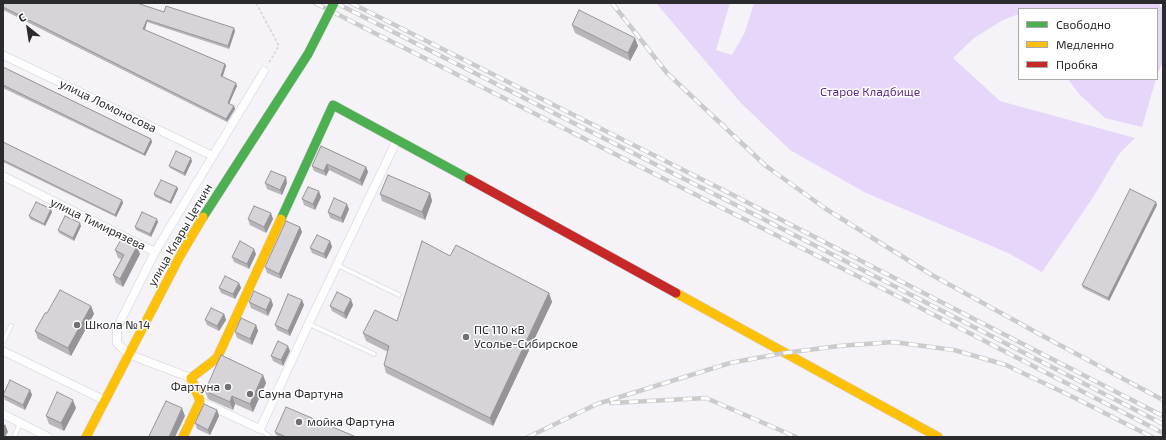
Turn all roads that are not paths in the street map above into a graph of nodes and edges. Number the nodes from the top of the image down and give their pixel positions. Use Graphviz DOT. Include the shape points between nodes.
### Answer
graph roads {
  1 [pos="334,3"];
  2 [pos="3,56"];
  3 [pos="264,71"];
  4 [pos="397,140"];
  5 [pos="213,156"];
  6 [pos="3,176"];
  7 [pos="155,252"];
  8 [pos="337,265"];
  9 [pos="399,295"];
  10 [pos="309,323"];
  11 [pos="11,326"];
  12 [pos="3,342"];
  13 [pos="3,351"];
  14 [pos="128,354"];
  15 [pos="374,354"];
  16 [pos="191,378"];
  17 [pos="104,400"];
  18 [pos="200,401"];
  19 [pos="3,414"];
  20 [pos="20,423"];
  21 [pos="260,429"];
  22 [pos="14,437"];
  23 [pos="48,437"];
  24 [pos="86,437"];
  25 [pos="183,437"];
  26 [pos="270,437"];
  27 [pos="938,437"];
  1 -- 14 [label="street, улица Клары Цеткин, bridge" via="308,54 214,198"];
  2 -- 5 [label="street, улица Ломоносова"];
  3 -- 5 [label="street"];
  4 -- 8 [label="street"];
  4 -- 16 [label="street" via="333,105 217,358"];
  4 -- 27 [label="street"];
  5 -- 7 [label="street"];
  6 -- 7 [label="street, улица Тимирязева"];
  7 -- 14 [label="street, улица Тимирязева" via="117,328 117,343"];
  8 -- 9 [label="lane"];
  8 -- 10 [label="street"];
  10 -- 15 [label="lane"];
  10 -- 21 [label="street"];
  11 -- 12 [label="lane"];
  13 -- 17 [label="street"];
  14 -- 16 [label="street"];
  14 -- 17 [label="street, улица Клары Цеткин"];
  16 -- 18 [label="street"];
  17 -- 24 [label="street, улица Клары Цеткин"];
  18 -- 21 [label="street"];
  18 -- 25 [label="street"];
  19 -- 20 [label="street"];
  20 -- 22 [label="lane"];
  20 -- 23 [label="street"];
  21 -- 26 [label="lane"];
}
